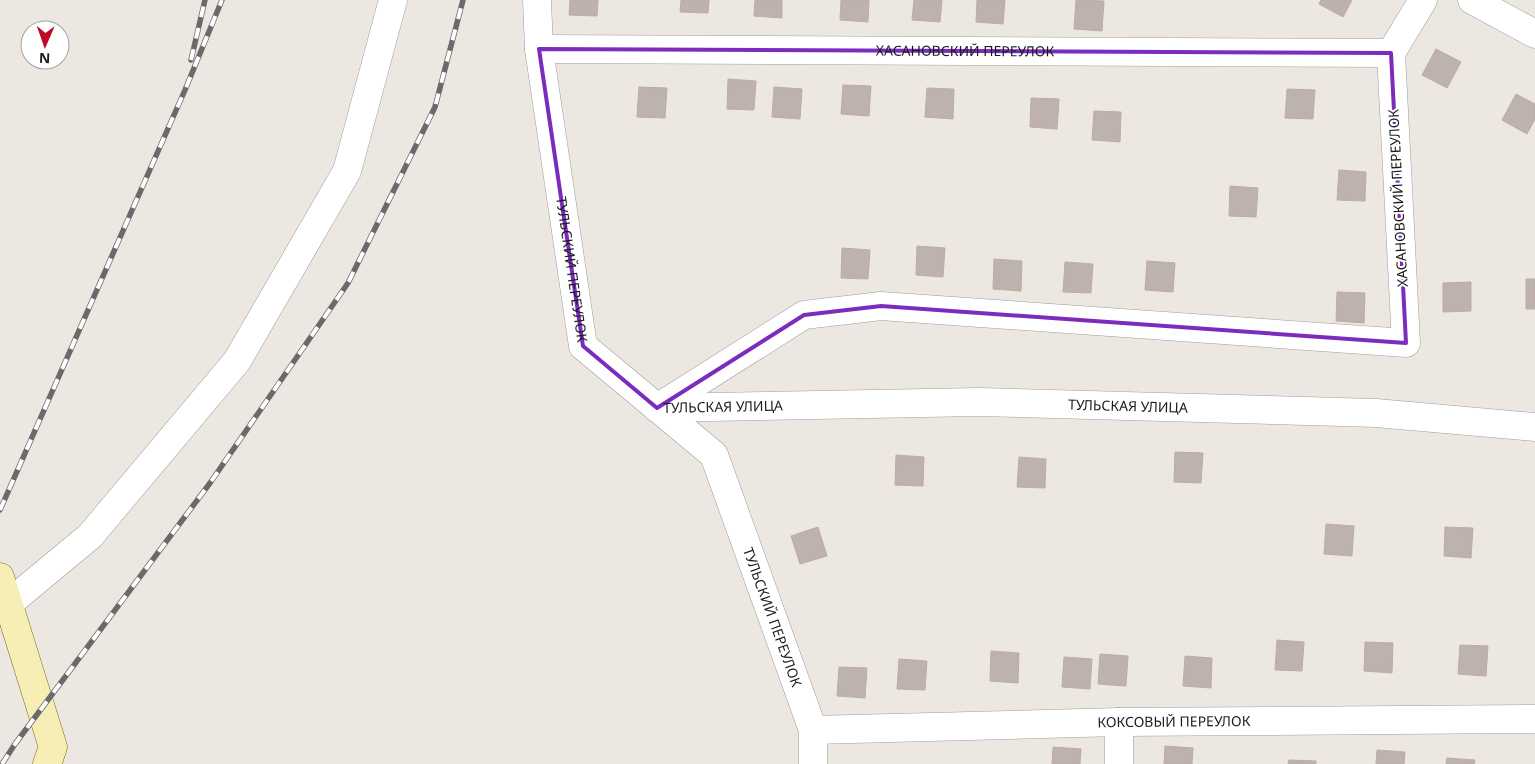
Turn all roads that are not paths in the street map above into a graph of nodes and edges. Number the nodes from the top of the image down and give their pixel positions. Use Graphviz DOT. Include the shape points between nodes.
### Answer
graph roads {
  1 [pos="393,0"];
  2 [pos="537,0"];
  3 [pos="1423,0"];
  4 [pos="1472,0"];
  5 [pos="1535,34"];
  6 [pos="539,49"];
  7 [pos="1391,53"];
  8 [pos="1406,343"];
  9 [pos="657,408"];
  10 [pos="1535,427"];
  11 [pos="0,577"];
  12 [pos="8,604"];
  13 [pos="1535,719"];
  14 [pos="1120,722"];
  15 [pos="813,730"];
  16 [pos="48,764"];
  17 [pos="813,764"];
  18 [pos="1119,764"];
  1 -- 12 [label="street" via="347,171 237,361 90,536"];
  2 -- 6 [label="street, ТУЛЬСКИЙ ПЕРЕУЛОК"];
  3 -- 7 [label="street"];
  4 -- 5 [label="street"];
  6 -- 7 [label="street, ХАСАНОВСКИЙ ПЕРЕУЛОК"];
  6 -- 9 [label="street, ТУЛЬСКИЙ ПЕРЕУЛОК" via="583,346"];
  7 -- 8 [label="street, ХАСАНОВСКИЙ ПЕРЕУЛОК"];
  8 -- 9 [label="street, ТУЛЬСКАЯ УЛИЦА" via="881,306 804,315"];
  9 -- 10 [label="street, ТУЛЬСКАЯ УЛИЦА" via="979,402 1376,413"];
  9 -- 15 [label="street, ТУЛЬСКИЙ ПЕРЕУЛОК" via="714,455"];
  11 -- 12 [label="street"];
  12 -- 16 [label="street" via="53,747"];
  13 -- 14 [label="street, КОКСОВЫЙ ПЕРЕУЛОК"];
  14 -- 15 [label="street, КОКСОВЫЙ ПЕРЕУЛОК"];
  14 -- 18 [label="street"];
  15 -- 17 [label="street, ТУЛЬСКИЙ ПЕРЕУЛОК"];
}
